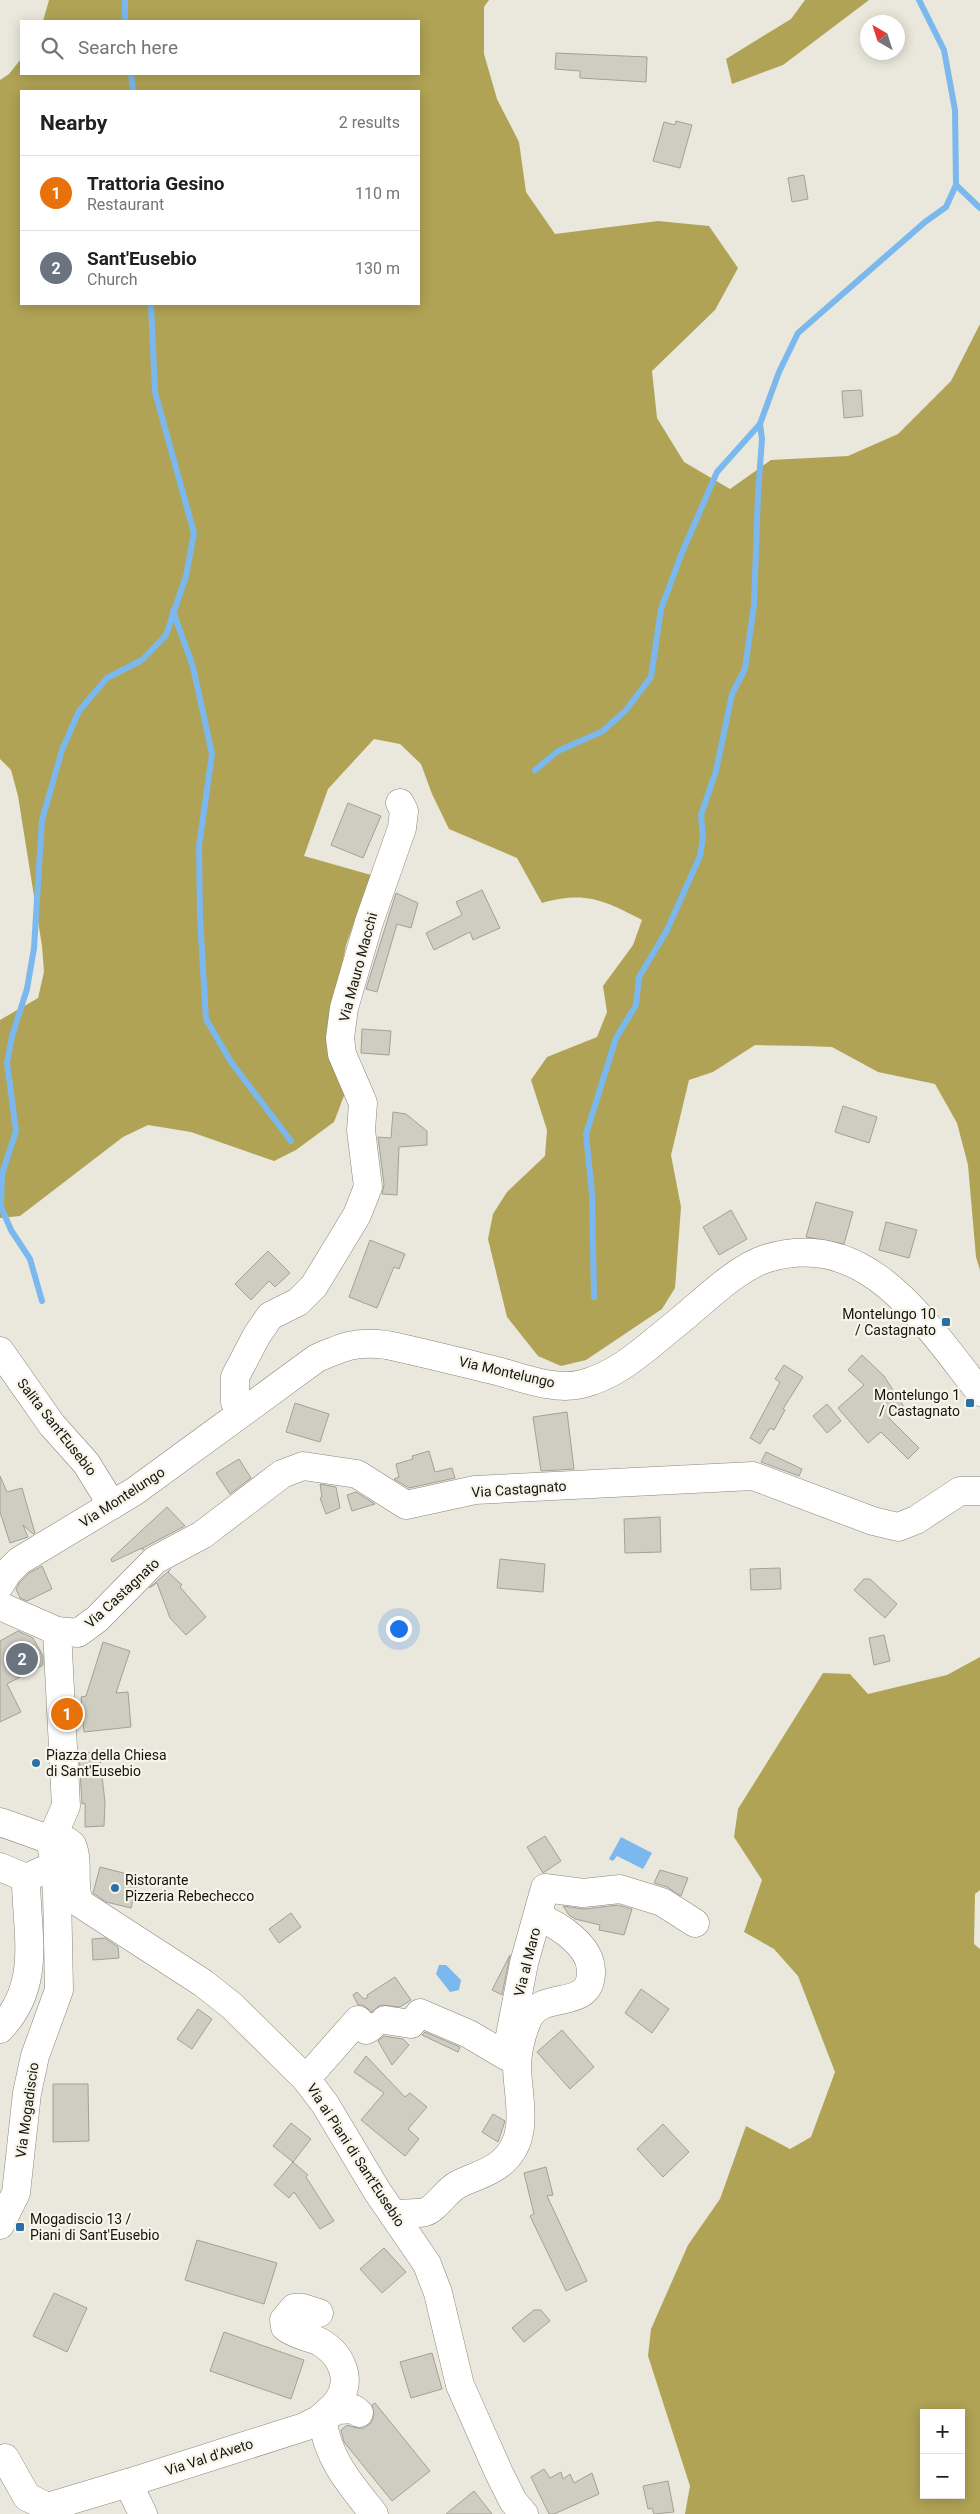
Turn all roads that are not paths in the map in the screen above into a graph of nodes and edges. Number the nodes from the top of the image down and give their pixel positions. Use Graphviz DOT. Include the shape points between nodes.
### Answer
graph roads {
  1 [pos="400,802"];
  2 [pos="0,1351"];
  3 [pos="980,1392"];
  4 [pos="240,1413"];
  5 [pos="980,1491"];
  6 [pos="112,1505"];
  7 [pos="4,1579"];
  8 [pos="0,1606"];
  9 [pos="68,1632"];
  10 [pos="0,1822"];
  11 [pos="54,1860"];
  12 [pos="0,1867"];
  13 [pos="26,1878"];
  14 [pos="538,1916"];
  15 [pos="695,1923"];
  16 [pos="0,2029"];
  17 [pos="306,2079"];
  18 [pos="395,2214"];
  19 [pos="0,2225"];
  20 [pos="320,2313"];
  21 [pos="359,2413"];
  22 [pos="322,2417"];
  23 [pos="6,2458"];
  24 [pos="128,2483"];
  25 [pos="143,2514"];
  26 [pos="374,2514"];
  27 [pos="524,2514"];
  1 -- 4 [label="street, Via Mauro Macchi" via="404,811 402,828 352,979 340,1038 342,1054 363,1103 361,1130 368,1187 357,1215 314,1286 298,1302 270,1316 257,1335 235,1377 235,1402"];
  2 -- 6 [label="street, Salita Sant'Eusebio" via="47,1418 86,1463"];
  3 -- 4 [label="street, Via Montelungo" via="917,1314 883,1280 859,1264 842,1259 824,1254 793,1254 765,1259 741,1272 606,1377 580,1385 550,1384 407,1349 364,1342 317,1358"];
  4 -- 6 [label="street, Via Montelungo"];
  5 -- 9 [label="street, Via Castagnato" via="960,1491 916,1520 898,1527 873,1521 753,1476 475,1490 406,1505 357,1474 303,1466 282,1474 202,1534 155,1560 97,1619"];
  6 -- 7 [label="street, Via Montelungo" via="19,1561"];
  8 -- 9 [label="street"];
  9 -- 11 [label="street" via="59,1664 66,1806"];
  10 -- 11 [label="street"];
  11 -- 13 [label="street"];
  11 -- 17 [label="street, Via ai Piani di Sant'Eusebio" via="67,1841 72,1846 76,1861 77,1899 81,1904 203,1983 232,2006"];
  11 -- 19 [label="street, Via Mogadiscio" via="60,1934 59,1990 35,2056 27,2093 16,2193"];
  12 -- 13 [label="street"];
  13 -- 16 [label="street" via="30,1970 19,2005"];
  14 -- 15 [label="street, Via al Maro" via="545,1888 583,1893 620,1889 662,1902"];
  14 -- 17 [label="street, Via al Maro" via="524,1963 506,2056 469,2034 420,2013 411,2024 378,2023 366,2030 358,2020"];
  14 -- 18 [label="street" via="578,1944 589,1962 591,1976 584,1992 576,1998 540,2006 528,2018 517,2065 521,2119 516,2144 501,2163 455,2186 426,2212"];
  17 -- 18 [label="street, Via ai Piani di Sant'Eusebio"];
  18 -- 27 [label="street, Via ai Piani di Sant'Eusebio" via="427,2264 438,2293 460,2385 499,2474 513,2502"];
  20 -- 22 [label="street, Via Val d'Aveto" via="294,2308 284,2320 285,2327 292,2333 319,2342 333,2351 343,2367 342,2394 338,2403"];
  21 -- 22 [label="street, Via Val d'Aveto" via="346,2408"];
  22 -- 24 [label="street, Via Val d'Aveto" via="304,2426"];
  22 -- 26 [label="street" via="324,2437 340,2471"];
  23 -- 24 [label="street, Via Val d'Aveto" via="27,2497 48,2507"];
  24 -- 25 [label="street"];
}
